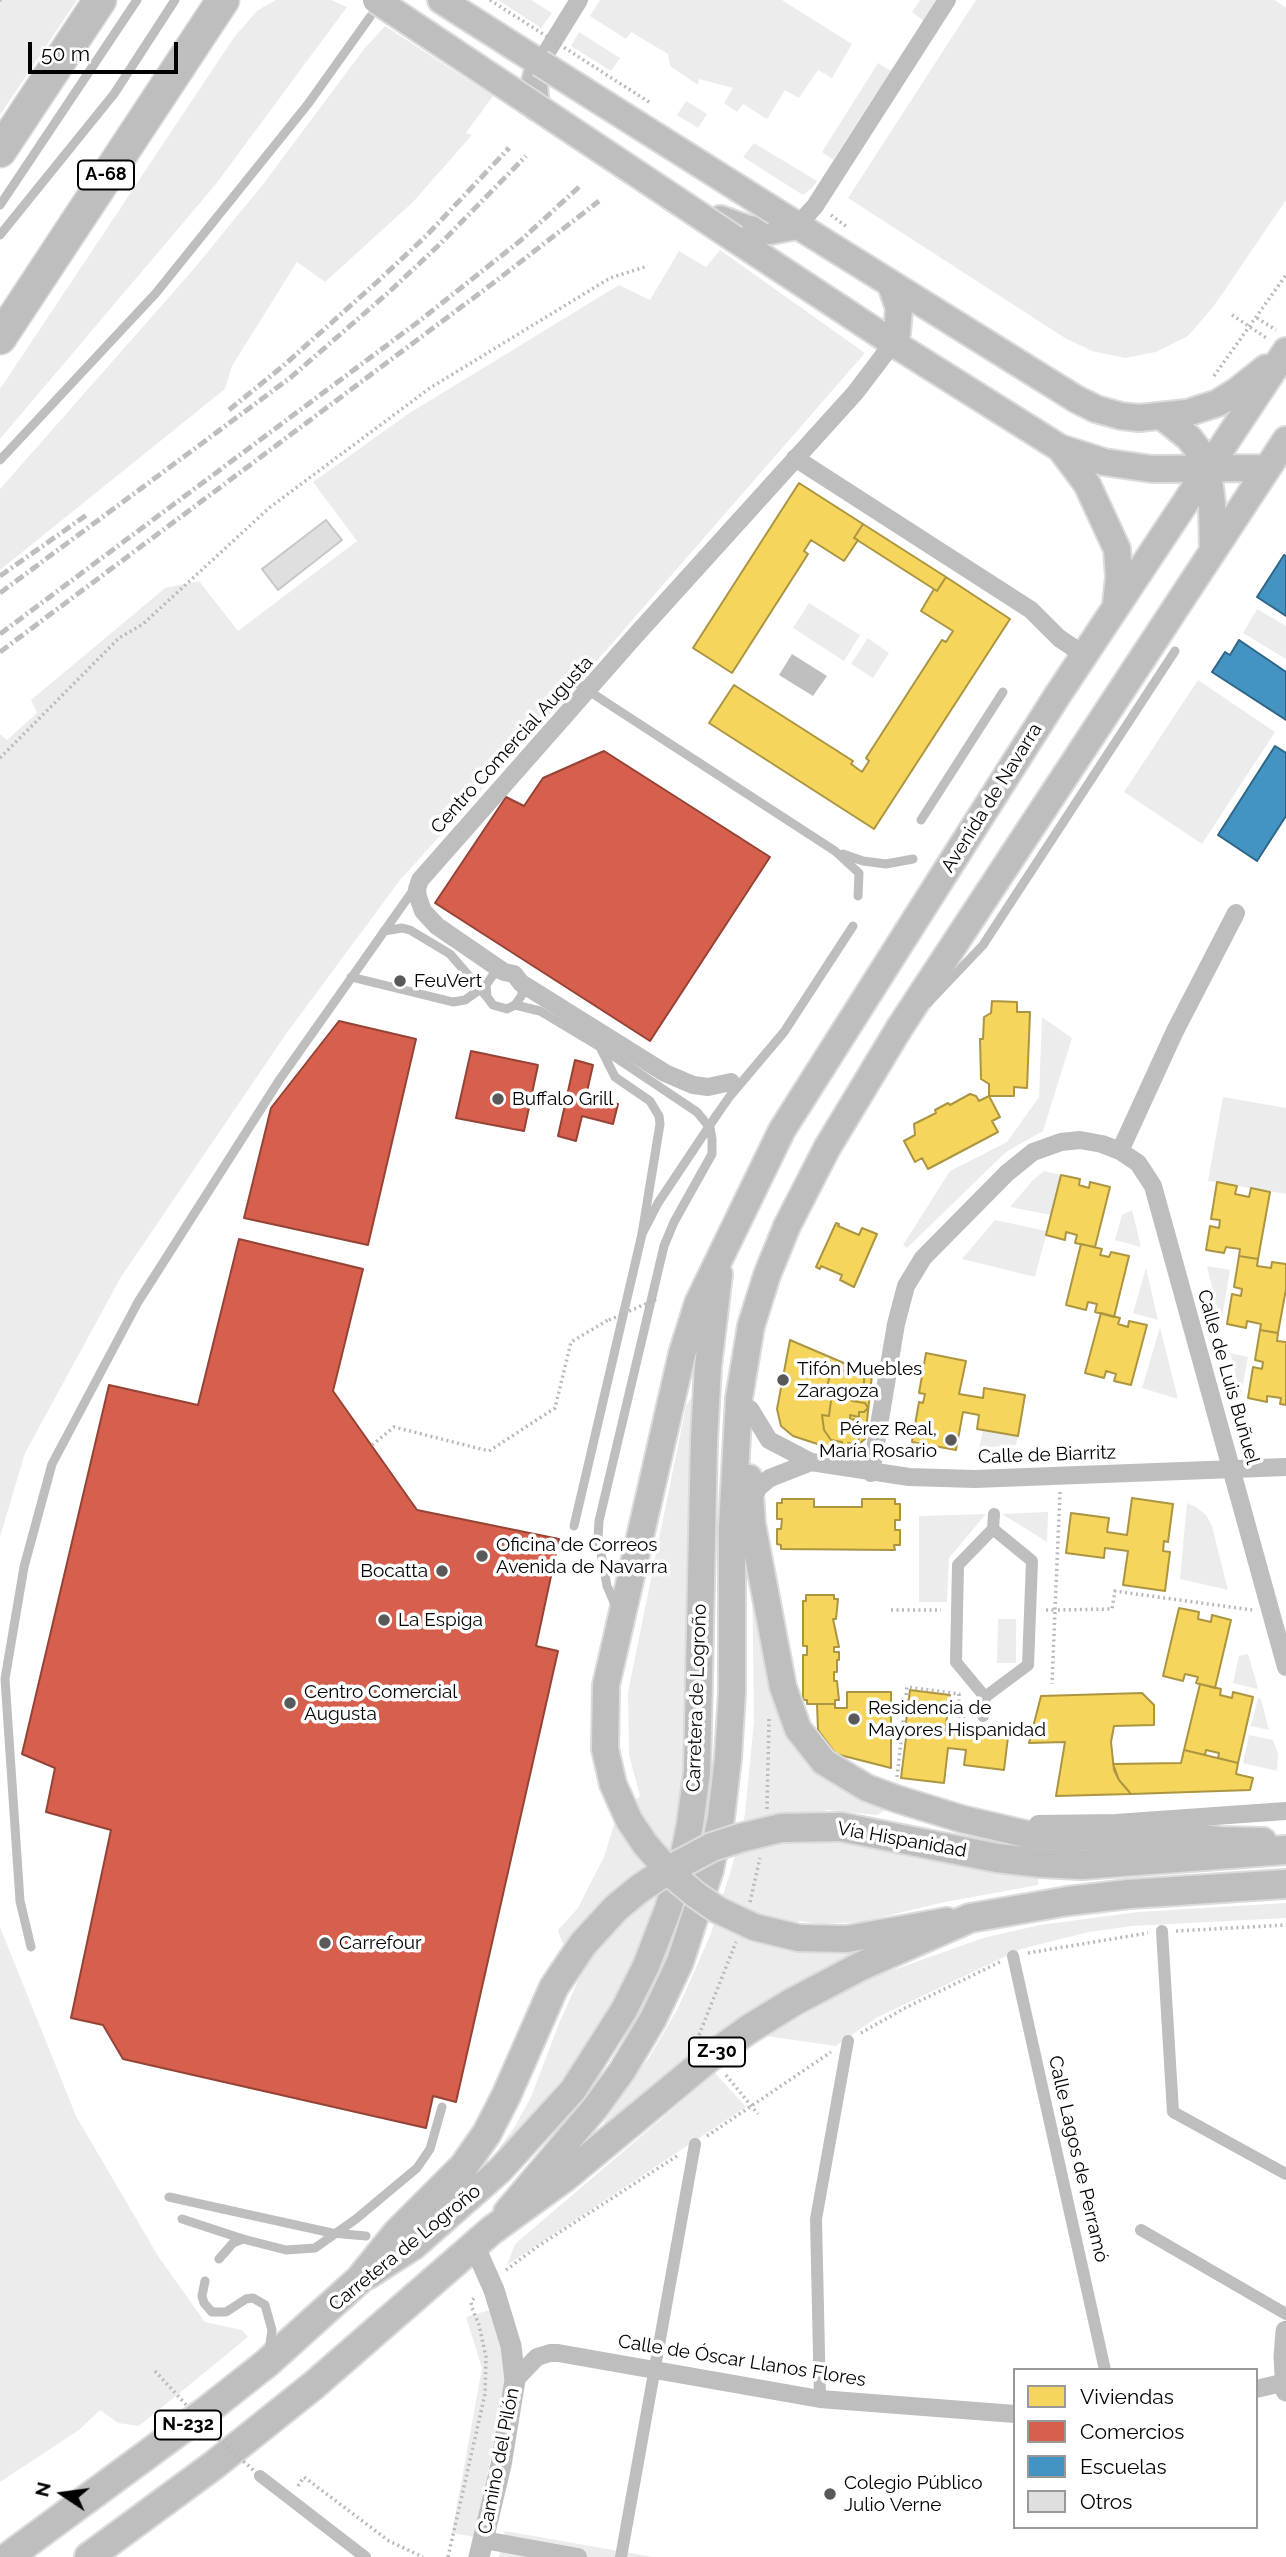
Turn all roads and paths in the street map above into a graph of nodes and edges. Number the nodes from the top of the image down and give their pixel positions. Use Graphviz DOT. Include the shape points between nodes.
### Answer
graph roads {
  1 [pos="100,0"];
  2 [pos="137,0"];
  3 [pos="176,0"];
  4 [pos="440,0"];
  5 [pos="579,0"];
  6 [pos="947,0"];
  7 [pos="223,5"];
  8 [pos="373,8"];
  9 [pos="540,63"];
  10 [pos="536,107"];
  11 [pos="0,151"];
  12 [pos="0,205"];
  13 [pos="787,219"];
  14 [pos="0,234"];
  15 [pos="742,234"];
  16 [pos="648,266"];
  17 [pos="1286,275"];
  18 [pos="891,285"];
  19 [pos="1232,315"];
  20 [pos="1257,318"];
  21 [pos="1250,327"];
  22 [pos="0,338"];
  23 [pos="1278,342"];
  24 [pos="893,343"];
  25 [pos="1211,381"];
  26 [pos="1163,417"];
  27 [pos="1286,440"];
  28 [pos="1060,448"];
  29 [pos="795,458"];
  30 [pos="0,460"];
  31 [pos="1266,468"];
  32 [pos="1208,470"];
  33 [pos="1213,549"];
  34 [pos="1116,605"];
  35 [pos="1175,651"];
  36 [pos="1084,655"];
  37 [pos="577,683"];
  38 [pos="1003,692"];
  39 [pos="0,758"];
  40 [pos="921,820"];
  41 [pos="835,851"];
  42 [pos="914,859"];
  43 [pos="420,880"];
  44 [pos="858,896"];
  45 [pos="1236,913"];
  46 [pos="853,926"];
  47 [pos="384,931"];
  48 [pos="504,972"];
  49 [pos="351,977"];
  50 [pos="522,983"];
  51 [pos="483,987"];
  52 [pos="515,1005"];
  53 [pos="900,1027"];
  54 [pos="600,1047"];
  55 [pos="732,1082"];
  56 [pos="716,1116"];
  57 [pos="1120,1151"];
  58 [pos="642,1234"];
  59 [pos="721,1258"];
  60 [pos="659,1298"];
  61 [pos="751,1326"];
  62 [pos="750,1409"];
  63 [pos="372,1445"];
  64 [pos="811,1462"];
  65 [pos="1286,1467"];
  66 [pos="1232,1469"];
  67 [pos="871,1473"];
  68 [pos="1060,1475"];
  69 [pos="750,1501"];
  70 [pos="994,1514"];
  71 [pos="575,1526"];
  72 [pos="993,1529"];
  73 [pos="891,1610"];
  74 [pos="952,1610"];
  75 [pos="1044,1610"];
  76 [pos="1055,1610"];
  77 [pos="1271,1613"];
  78 [pos="620,1617"];
  79 [pos="1286,1667"];
  80 [pos="1052,1684"];
  81 [pos="985,1697"];
  82 [pos="983,1716"];
  83 [pos="895,1788"];
  84 [pos="1286,1811"];
  85 [pos="979,1822"];
  86 [pos="1286,1842"];
  87 [pos="1286,1850"];
  88 [pos="1286,1884"];
  89 [pos="970,1918"];
  90 [pos="1162,1931"];
  91 [pos="32,1947"];
  92 [pos="1013,1956"];
  93 [pos="848,2041"];
  94 [pos="718,2066"];
  95 [pos="751,2106"];
  96 [pos="442,2107"];
  97 [pos="758,2113"];
  98 [pos="695,2144"];
  99 [pos="1286,2174"];
  100 [pos="169,2197"];
  101 [pos="182,2219"];
  102 [pos="1141,2230"];
  103 [pos="387,2237"];
  104 [pos="483,2238"];
  105 [pos="243,2239"];
  106 [pos="219,2259"];
  107 [pos="359,2280"];
  108 [pos="205,2281"];
  109 [pos="492,2281"];
  110 [pos="1286,2314"];
  111 [pos="1286,2331"];
  112 [pos="267,2363"];
  113 [pos="655,2368"];
  114 [pos="1105,2368"];
  115 [pos="155,2371"];
  116 [pos="515,2380"];
  117 [pos="1286,2385"];
  118 [pos="1258,2389"];
  119 [pos="820,2399"];
  120 [pos="1013,2414"];
  121 [pos="260,2476"];
  122 [pos="289,2499"];
  123 [pos="482,2549"];
  124 [pos="8,2557"];
  125 [pos="89,2557"];
  126 [pos="365,2557"];
  127 [pos="424,2557"];
  128 [pos="448,2557"];
  129 [pos="578,2557"];
  130 [pos="621,2557"];
  1 -- 11 [label="highway"];
  2 -- 12 [label="lane"];
  3 -- 14 [label="lane" via="114,94"];
  4 -- 9 [label="main road"];
  5 -- 9 [label="street"];
  6 -- 13 [label="street" via="815,206"];
  7 -- 22 [label="highway, A-68"];
  8 -- 10 [label="main road, bridge"];
  8 -- 30 [label="lane" via="308,104 156,293"];
  9 -- 10 [label="main road" via="534,85"];
  9 -- 13 [label="main road, bridge"];
  10 -- 15 [label="main road, bridge" via="694,211"];
  13 -- 15 [label="main road" via="778,231"];
  13 -- 18 [label="main road"];
  15 -- 24 [label="main road"];
  16 -- 39 [label="path" via="610,278 430,388 269,508 143,624 119,639"];
  17 -- 20 [label="path"];
  18 -- 24 [label="main road" via="899,322"];
  18 -- 26 [label="main road" via="1076,399 1121,416"];
  19 -- 21 [label="path"];
  20 -- 21 [label="path"];
  20 -- 23 [label="path"];
  21 -- 23 [label="path"];
  21 -- 25 [label="path"];
  23 -- 26 [label="main road" via="1237,391 1218,403"];
  23 -- 32 [label="main road, Avenida de Navarra"];
  24 -- 28 [label="main road"];
  24 -- 29 [label="street, Centro Comercial Augusta" via="876,369"];
  26 -- 32 [label="main road" via="1189,438"];
  27 -- 31 [label="main road"];
  28 -- 32 [label="main road" via="1124,466"];
  28 -- 34 [label="main road" via="1087,484 1117,549"];
  29 -- 36 [label="street" via="1031,610"];
  29 -- 43 [label="street, Centro Comercial Augusta"];
  31 -- 32 [label="main road"];
  31 -- 33 [label="main road"];
  32 -- 33 [label="main road"];
  32 -- 34 [label="main road, Avenida de Navarra"];
  33 -- 53 [label="main road"];
  34 -- 36 [label="main road, Avenida de Navarra"];
  35 -- 53 [label="lane" via="984,945 937,996"];
  36 -- 59 [label="main road, Avenida de Navarra" via="782,1130"];
  37 -- 41 [label="lane, bridge"];
  38 -- 40 [label="lane"];
  41 -- 42 [label="lane" via="892,864"];
  41 -- 44 [label="lane" via="859,873"];
  43 -- 47 [label="lane"];
  43 -- 48 [label="street" via="418,897 429,919"];
  45 -- 57 [label="street"];
  46 -- 56 [label="lane" via="784,1032"];
  47 -- 49 [label="lane"];
  47 -- 51 [label="lane" via="410,930 450,954"];
  48 -- 50 [label="street" via="514,974"];
  48 -- 51 [label="lane" via="493,975"];
  49 -- 51 [label="lane" via="453,1002 465,1000"];
  49 -- 91 [label="lane" via="138,1302 52,1464 24,1567 5,1679 20,1901"];
  50 -- 52 [label="lane" via="522,995"];
  50 -- 55 [label="street" via="680,1081 708,1087"];
  51 -- 52 [label="lane" via="497,1007"];
  52 -- 54 [label="lane" via="540,1011"];
  53 -- 61 [label="main road" via="807,1183"];
  54 -- 58 [label="lane" via="615,1077 650,1101 659,1116"];
  54 -- 78 [label="lane" via="697,1112 710,1128 712,1139 712,1154 664,1246 599,1521 607,1586"];
  55 -- 56 [label="lane"];
  56 -- 58 [label="lane, bridge"];
  57 -- 66 [label="street, Calle de Luis Buñuel" via="1138,1163 1153,1186"];
  57 -- 67 [label="street, Calle de Luis Buñuel" via="1080,1140 1046,1146 1022,1159 913,1272 896,1324"];
  58 -- 71 [label="lane"];
  59 -- 78 [label="main road, Z-30" via="698,1303 682,1354"];
  59 -- 103 [label="main road, Carretera de Logroño" via="704,1440 696,1772 690,1824 668,1909 624,2010 573,2090 500,2170"];
  60 -- 63 [label="path, bridge" via="571,1342 555,1408 489,1451 394,1427"];
  61 -- 62 [label="main road"];
  61 -- 104 [label="main road, Carretera de Logroño" via="736,1425 728,1758 721,1818 706,1882 680,1962 622,2071"];
  62 -- 64 [label="street, Calle de Biarritz" via="769,1440"];
  62 -- 69 [label="main road"];
  64 -- 67 [label="street, Calle de Biarritz"];
  64 -- 69 [label="street" via="770,1478"];
  65 -- 66 [label="street, Calle de Biarritz"];
  66 -- 68 [label="street, Calle de Biarritz"];
  66 -- 77 [label="street, Calle de Luis Buñuel"];
  67 -- 68 [label="street, Calle de Biarritz" via="936,1479"];
  68 -- 76 [label="path"];
  69 -- 85 [label="main road" via="783,1687 809,1746 824,1762 867,1788"];
  70 -- 72 [label="street"];
  72 -- 74 [label="street" via="958,1565"];
  72 -- 81 [label="street" via="1032,1561 1028,1665"];
  73 -- 74 [label="path"];
  74 -- 81 [label="street" via="956,1662"];
  75 -- 76 [label="path"];
  76 -- 77 [label="path" via="1112,1609 1115,1591"];
  76 -- 80 [label="path"];
  77 -- 79 [label="street, Calle de Luis Buñuel"];
  78 -- 89 [label="main road, Z-30, bridge" via="606,1685 605,1749 613,1784 629,1820 671,1874 718,1910 754,1927 799,1938 847,1939"];
  81 -- 82 [label="street"];
  82 -- 83 [label="path" via="958,1716 959,1694 907,1687"];
  84 -- 85 [label="street, Vía Hispanidad" via="1116,1823"];
  85 -- 86 [label="main road" via="1050,1838 1175,1835"];
  87 -- 103 [label="highway, Vía Hispanidad, bridge" via="1041,1864 841,1827 781,1828 712,1847 639,1889 583,1944 554,1987 487,2133 464,2166"];
  88 -- 89 [label="highway, Z-30" via="1117,1895"];
  89 -- 104 [label="highway, Z-30" via="861,1966 749,2029"];
  90 -- 99 [label="street" via="1173,2112"];
  92 -- 114 [label="street, Calle Lagos de Perramó"];
  93 -- 119 [label="street" via="816,2219"];
  94 -- 95 [label="path"];
  95 -- 97 [label="path"];
  95 -- 98 [label="path"];
  96 -- 105 [label="lane" via="430,2149 417,2168 324,2243 294,2251"];
  98 -- 109 [label="path"];
  98 -- 113 [label="street"];
  100 -- 103 [label="lane, bridge" via="332,2232"];
  101 -- 105 [label="lane"];
  102 -- 110 [label="street"];
  103 -- 107 [label="highway, Vía Hispanidad"];
  104 -- 109 [label="street, Camino del Pilón"];
  104 -- 125 [label="highway, Carretera de Logroño / N-232" via="314,2385"];
  105 -- 106 [label="lane"];
  107 -- 112 [label="highway, Carretera de Logroño / N-232"];
  108 -- 112 [label="lane" via="202,2296 212,2312 226,2312 253,2298 265,2306 272,2330"];
  109 -- 116 [label="street, Camino del Pilón" via="511,2346"];
  109 -- 128 [label="path" via="471,2302 487,2375"];
  111 -- 117 [label="street"];
  112 -- 124 [label="highway, Carretera de Logroño / N-232"];
  113 -- 116 [label="street, Calle de Óscar Llanos Flores" via="550,2353 530,2362"];
  113 -- 119 [label="street, Calle de Óscar Llanos Flores"];
  113 -- 130 [label="street"];
  115 -- 121 [label="path, bridge" via="215,2436"];
  116 -- 123 [label="street, Camino del Pilón"];
  117 -- 118 [label="street"];
  119 -- 120 [label="street, Calle de Óscar Llanos Flores"];
  121 -- 122 [label="street"];
  122 -- 126 [label="street"];
  122 -- 127 [label="path" via="304,2477 389,2541"];
  123 -- 129 [label="street"];
}
